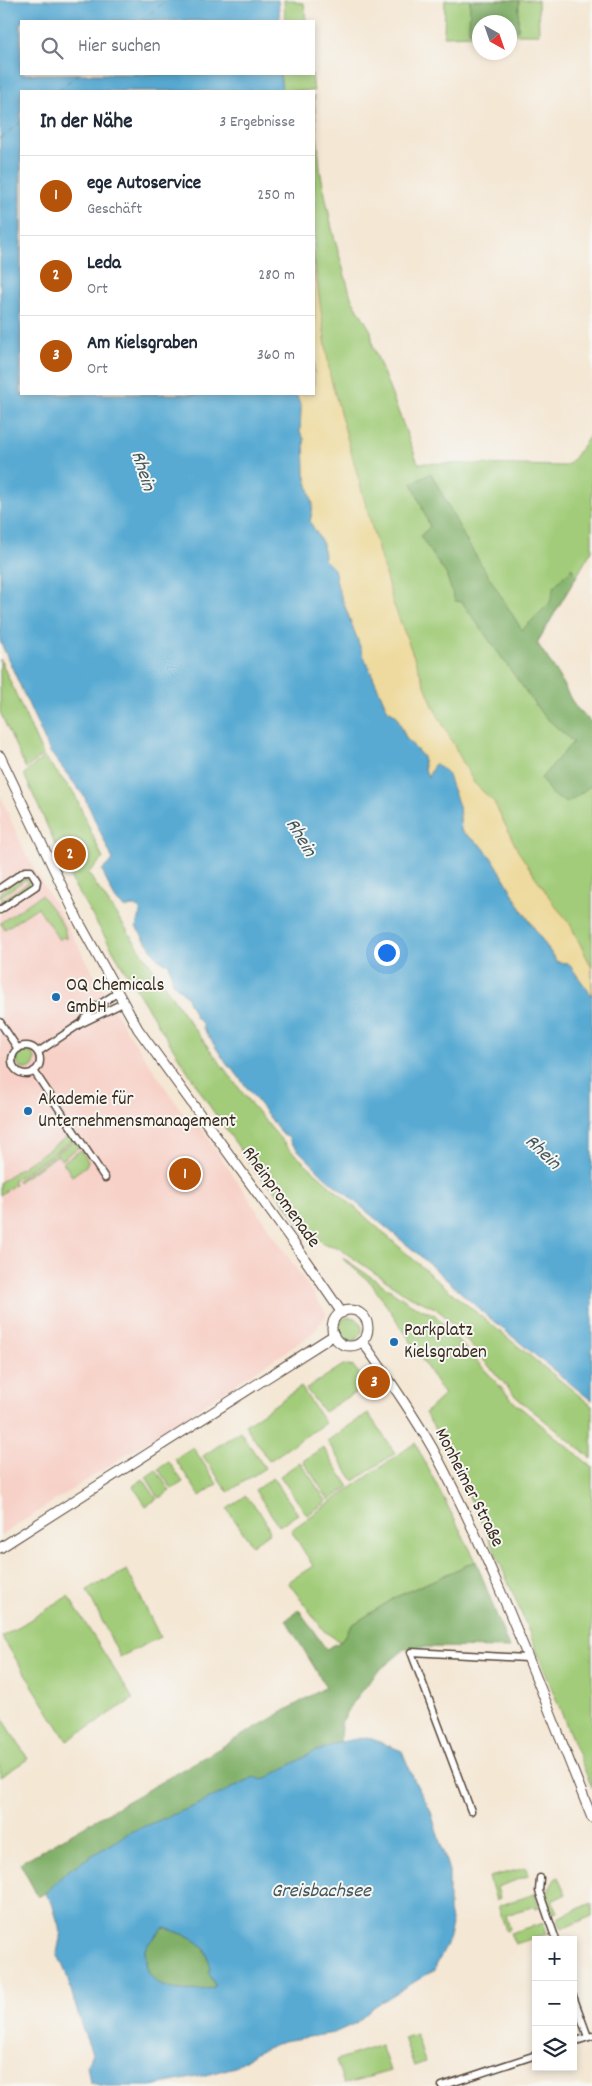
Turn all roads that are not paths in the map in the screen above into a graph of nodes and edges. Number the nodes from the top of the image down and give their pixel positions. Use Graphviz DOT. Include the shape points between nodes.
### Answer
graph roads {
  1 [pos="0,756"];
  2 [pos="0,888"];
  3 [pos="0,910"];
  4 [pos="117,993"];
  5 [pos="123,1003"];
  6 [pos="0,1022"];
  7 [pos="80,1024"];
  8 [pos="18,1048"];
  9 [pos="38,1052"];
  10 [pos="34,1071"];
  11 [pos="105,1178"];
  12 [pos="342,1313"];
  13 [pos="334,1335"];
  14 [pos="362,1342"];
  15 [pos="0,1548"];
  16 [pos="527,1658"];
  17 [pos="471,1811"];
  18 [pos="592,1818"];
  19 [pos="540,1878"];
  20 [pos="555,1936"];
  21 [pos="577,2006"];
  22 [pos="590,2037"];
  23 [pos="577,2041"];
  24 [pos="532,2056"];
  25 [pos="442,2086"];
  1 -- 4 [label="street, Rheinpromenade" via="79,922"];
  2 -- 3 [label="street" via="25,871 31,871 37,881 36,886"];
  4 -- 5 [label="street, Rheinpromenade"];
  4 -- 7 [label="street" via="94,1008"];
  5 -- 7 [label="street"];
  5 -- 12 [label="street, Rheinpromenade" via="151,1048"];
  6 -- 8 [label="street"];
  7 -- 9 [label="street"];
  8 -- 9 [label="street" via="27,1046"];
  8 -- 10 [label="street" via="13,1056 15,1068 22,1073"];
  9 -- 10 [label="street" via="40,1060"];
  10 -- 11 [label="street"];
  12 -- 13 [label="street" via="333,1322"];
  12 -- 14 [label="street" via="358,1312 366,1320 368,1331"];
  13 -- 14 [label="street" via="343,1345"];
  13 -- 15 [label="street"];
  14 -- 16 [label="street, Monheimer Straße" via="432,1449 484,1553"];
  16 -- 17 [label="street" via="410,1652"];
  16 -- 18 [label="street, Monheimer Straße"];
  19 -- 20 [label="street" via="539,1890"];
  21 -- 22 [label="street"];
  22 -- 23 [label="street"];
  24 -- 25 [label="street"];
}
